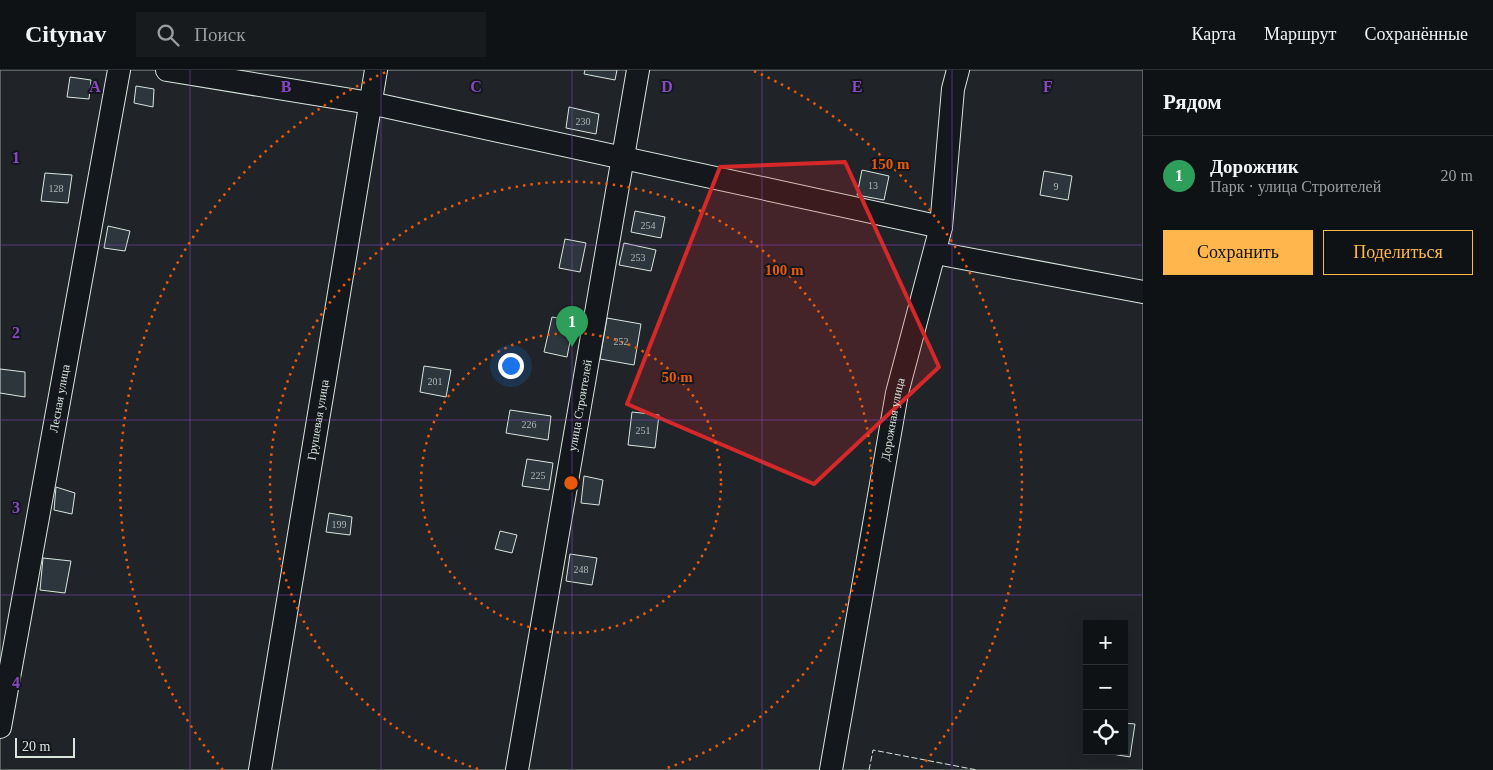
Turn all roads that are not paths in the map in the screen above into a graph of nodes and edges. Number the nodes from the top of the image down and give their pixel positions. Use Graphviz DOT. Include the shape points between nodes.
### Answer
graph roads {
  1 [pos="119,70"];
  2 [pos="167,70"];
  3 [pos="376,70"];
  4 [pos="638,70"];
  5 [pos="958,70"];
  6 [pos="370,103"];
  7 [pos="622,157"];
  8 [pos="942,228"];
  9 [pos="936,253"];
  10 [pos="1143,292"];
  11 [pos="0,727"];
  12 [pos="260,770"];
  13 [pos="517,770"];
  14 [pos="831,770"];
  1 -- 11 [label="street, Лесная улица"];
  2 -- 6 [label="street"];
  3 -- 6 [label="street, Грушевая улица"];
  4 -- 7 [label="street, улица Строителей"];
  5 -- 8 [label="street, Дорожная улица"];
  6 -- 7 [label="street"];
  6 -- 12 [label="street, Грушевая улица"];
  7 -- 8 [label="street"];
  7 -- 13 [label="street, улица Строителей"];
  8 -- 9 [label="street, Дорожная улица"];
  9 -- 10 [label="street"];
  9 -- 14 [label="street, Дорожная улица" via="897,393"];
}
